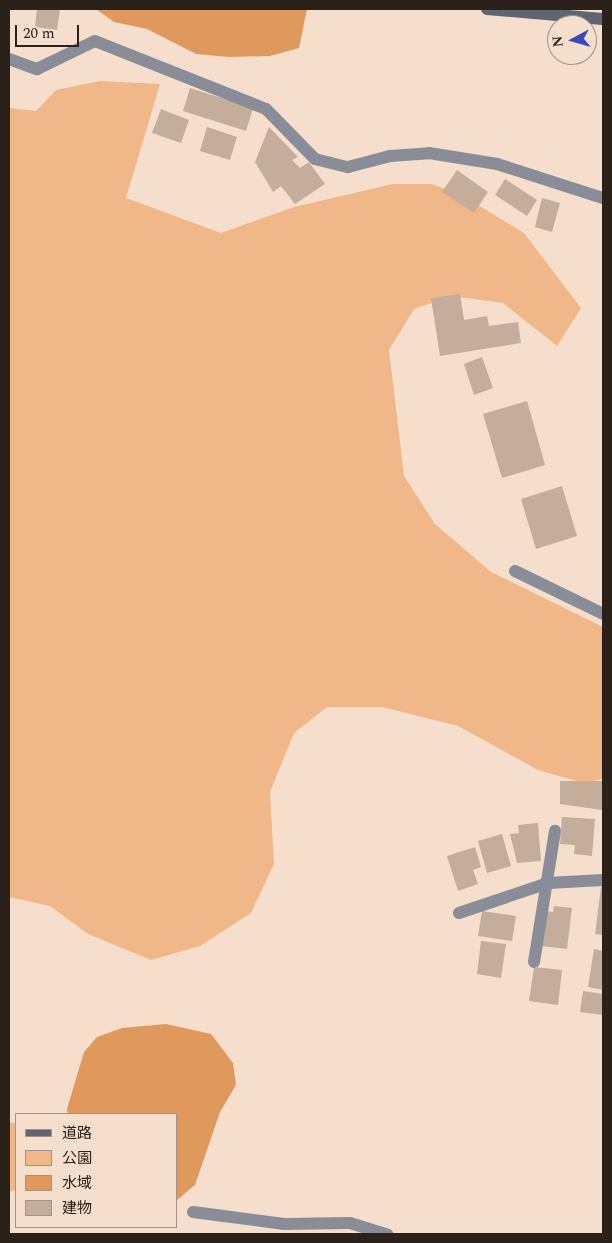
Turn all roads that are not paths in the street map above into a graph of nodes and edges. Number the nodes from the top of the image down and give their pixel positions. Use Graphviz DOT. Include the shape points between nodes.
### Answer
graph roads {
  1 [pos="490,9"];
  2 [pos="603,19"];
  3 [pos="9,59"];
  4 [pos="603,198"];
  5 [pos="516,571"];
  6 [pos="603,614"];
  7 [pos="555,831"];
  8 [pos="603,880"];
  9 [pos="548,883"];
  10 [pos="459,913"];
  11 [pos="534,962"];
  12 [pos="193,1212"];
  13 [pos="387,1234"];
  1 -- 2 [label="street"];
  3 -- 4 [label="street" via="37,69 95,41 266,109 315,159 348,167 390,156 429,153 497,164"];
  5 -- 6 [label="street"];
  7 -- 9 [label="street"];
  8 -- 9 [label="street"];
  9 -- 10 [label="street"];
  9 -- 11 [label="street"];
  12 -- 13 [label="street" via="284,1224 350,1223"];
}
